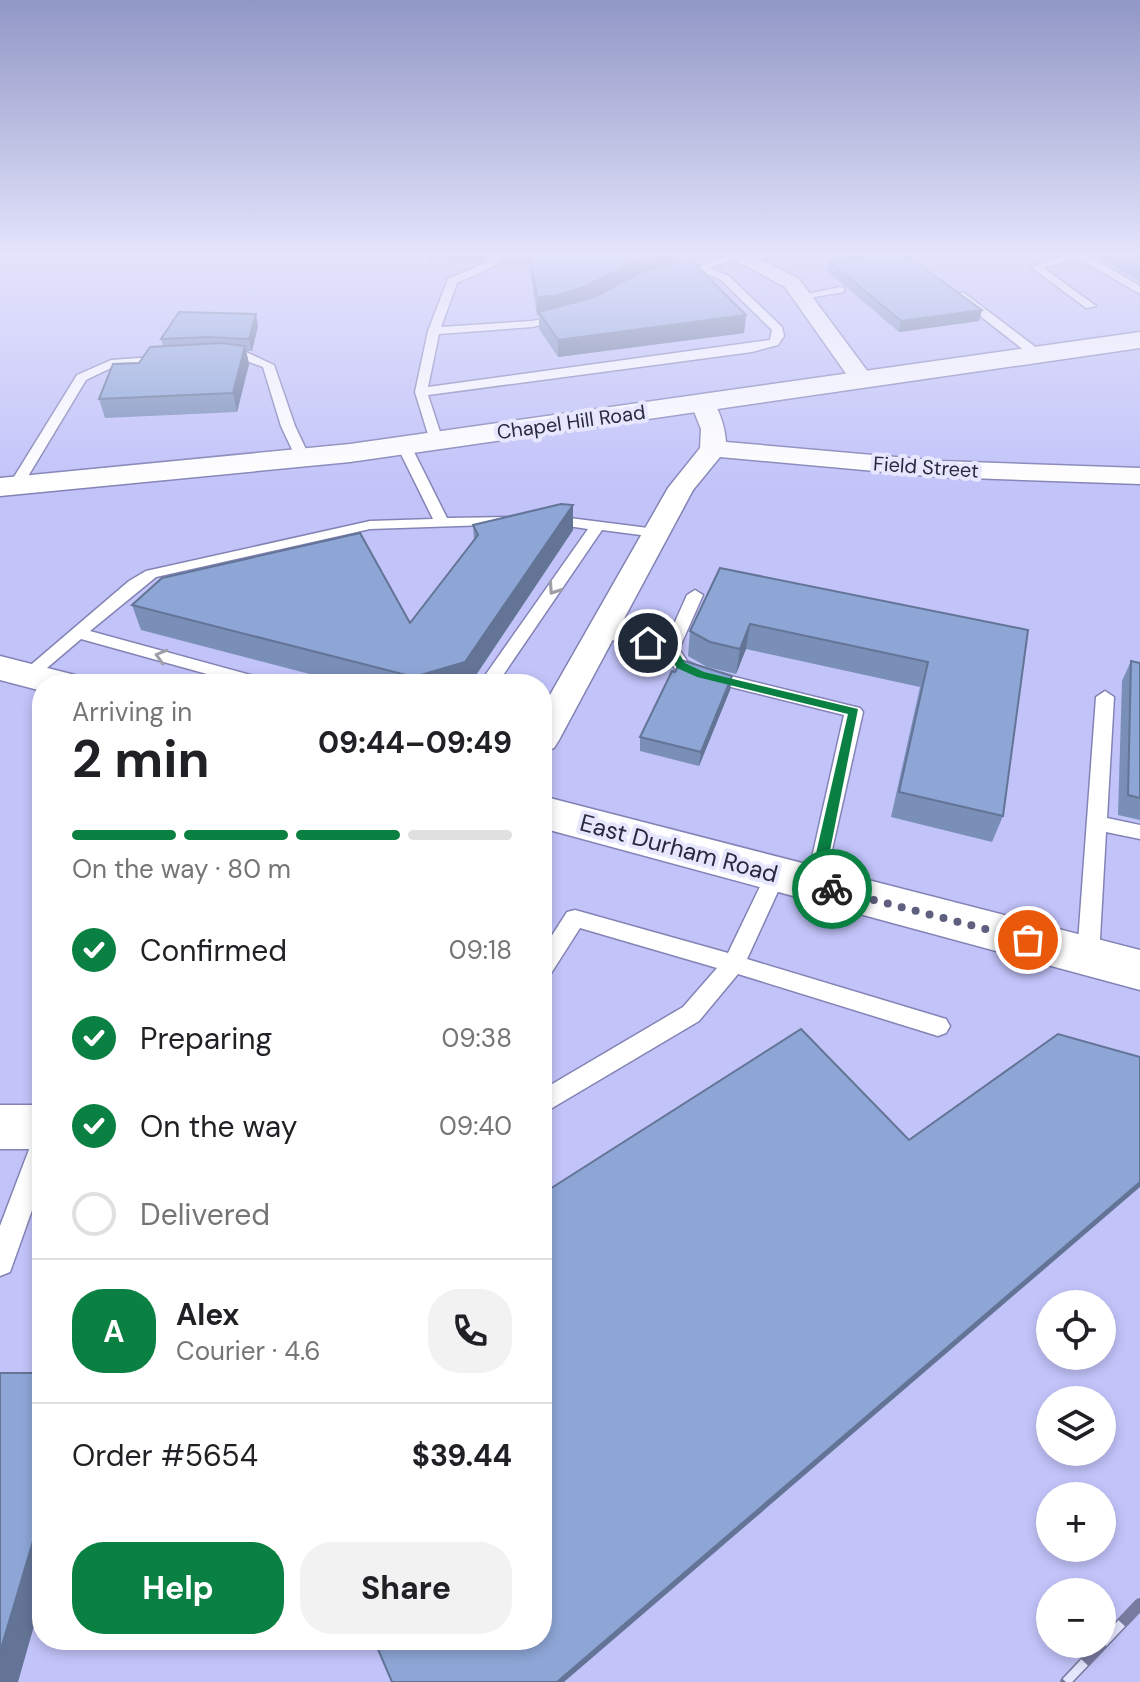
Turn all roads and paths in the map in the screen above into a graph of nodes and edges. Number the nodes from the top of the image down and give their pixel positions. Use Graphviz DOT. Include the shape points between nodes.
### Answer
graph roads {
  1 [pos="434,332"];
  2 [pos="778,332"];
  3 [pos="829,332"];
  4 [pos="1009,332"];
  5 [pos="1140,340"];
  6 [pos="1038,355"];
  7 [pos="202,358"];
  8 [pos="187,359"];
  9 [pos="862,380"];
  10 [pos="421,392"];
  11 [pos="703,404"];
  12 [pos="436,441"];
  13 [pos="404,446"];
  14 [pos="713,449"];
  15 [pos="303,458"];
  16 [pos="1140,476"];
  17 [pos="8,486"];
  18 [pos="442,523"];
  19 [pos="598,525"];
  20 [pos="656,533"];
  21 [pos="695,595"];
  22 [pos="602,632"];
  23 [pos="78,633"];
  24 [pos="671,649"];
  25 [pos="32,674"];
  26 [pos="227,674"];
  27 [pos="495,674"];
  28 [pos="1105,697"];
  29 [pos="552,722"];
  30 [pos="552,815"];
  31 [pos="1097,823"];
  32 [pos="1140,832"];
  33 [pos="796,879"];
  34 [pos="552,954"];
  35 [pos="1088,956"];
  36 [pos="734,964"];
  37 [pos="1140,970"];
  38 [pos="938,1026"];
  39 [pos="552,1092"];
  40 [pos="0,1127"];
  41 [pos="32,1127"];
  42 [pos="32,1174"];
  43 [pos="0,1262"];
  1 -- 10 [label="lane"];
  2 -- 10 [label="lane" via="777,339 752,348"];
  3 -- 9 [label="street"];
  4 -- 6 [label="lane"];
  5 -- 6 [label="main road, Chapel Hill Road"];
  6 -- 9 [label="main road, Chapel Hill Road"];
  7 -- 15 [label="lane" via="246,356 268,365"];
  8 -- 17 [label="lane" via="111,364 89,372"];
  9 -- 11 [label="main road, Chapel Hill Road"];
  10 -- 12 [label="lane"];
  11 -- 12 [label="main road, Chapel Hill Road"];
  11 -- 14 [label="street" via="713,429"];
  12 -- 13 [label="main road, Chapel Hill Road"];
  13 -- 15 [label="main road, Chapel Hill Road"];
  13 -- 18 [label="lane"];
  14 -- 16 [label="street, Field Street" via="941,469"];
  14 -- 20 [label="street" via="681,488"];
  15 -- 17 [label="main road, Chapel Hill Road"];
  18 -- 19 [label="lane" via="533,518"];
  18 -- 23 [label="lane" via="370,525 170,568 135,584"];
  19 -- 20 [label="lane"];
  19 -- 27 [label="lane, one-way"];
  20 -- 22 [label="street"];
  21 -- 24 [label="lane"];
  22 -- 24 [label="lane"];
  22 -- 29 [label="street"];
  23 -- 25 [label="lane"];
  26 -- 23 [label="lane, one-way"];
  24 -- 33 [label="lane" via="681,665 701,674 854,712"];
  28 -- 31 [label="lane"];
  30 -- 33 [label="main road, East Durham Road"];
  31 -- 32 [label="lane"];
  31 -- 35 [label="lane"];
  33 -- 35 [label="main road, East Durham Road"];
  33 -- 36 [label="lane"];
  34 -- 36 [label="lane" via="575,918"];
  35 -- 37 [label="main road, East Durham Road"];
  36 -- 38 [label="lane"];
  36 -- 39 [label="lane" via="691,1014"];
  40 -- 41 [label="street"];
  42 -- 43 [label="lane"];
}
